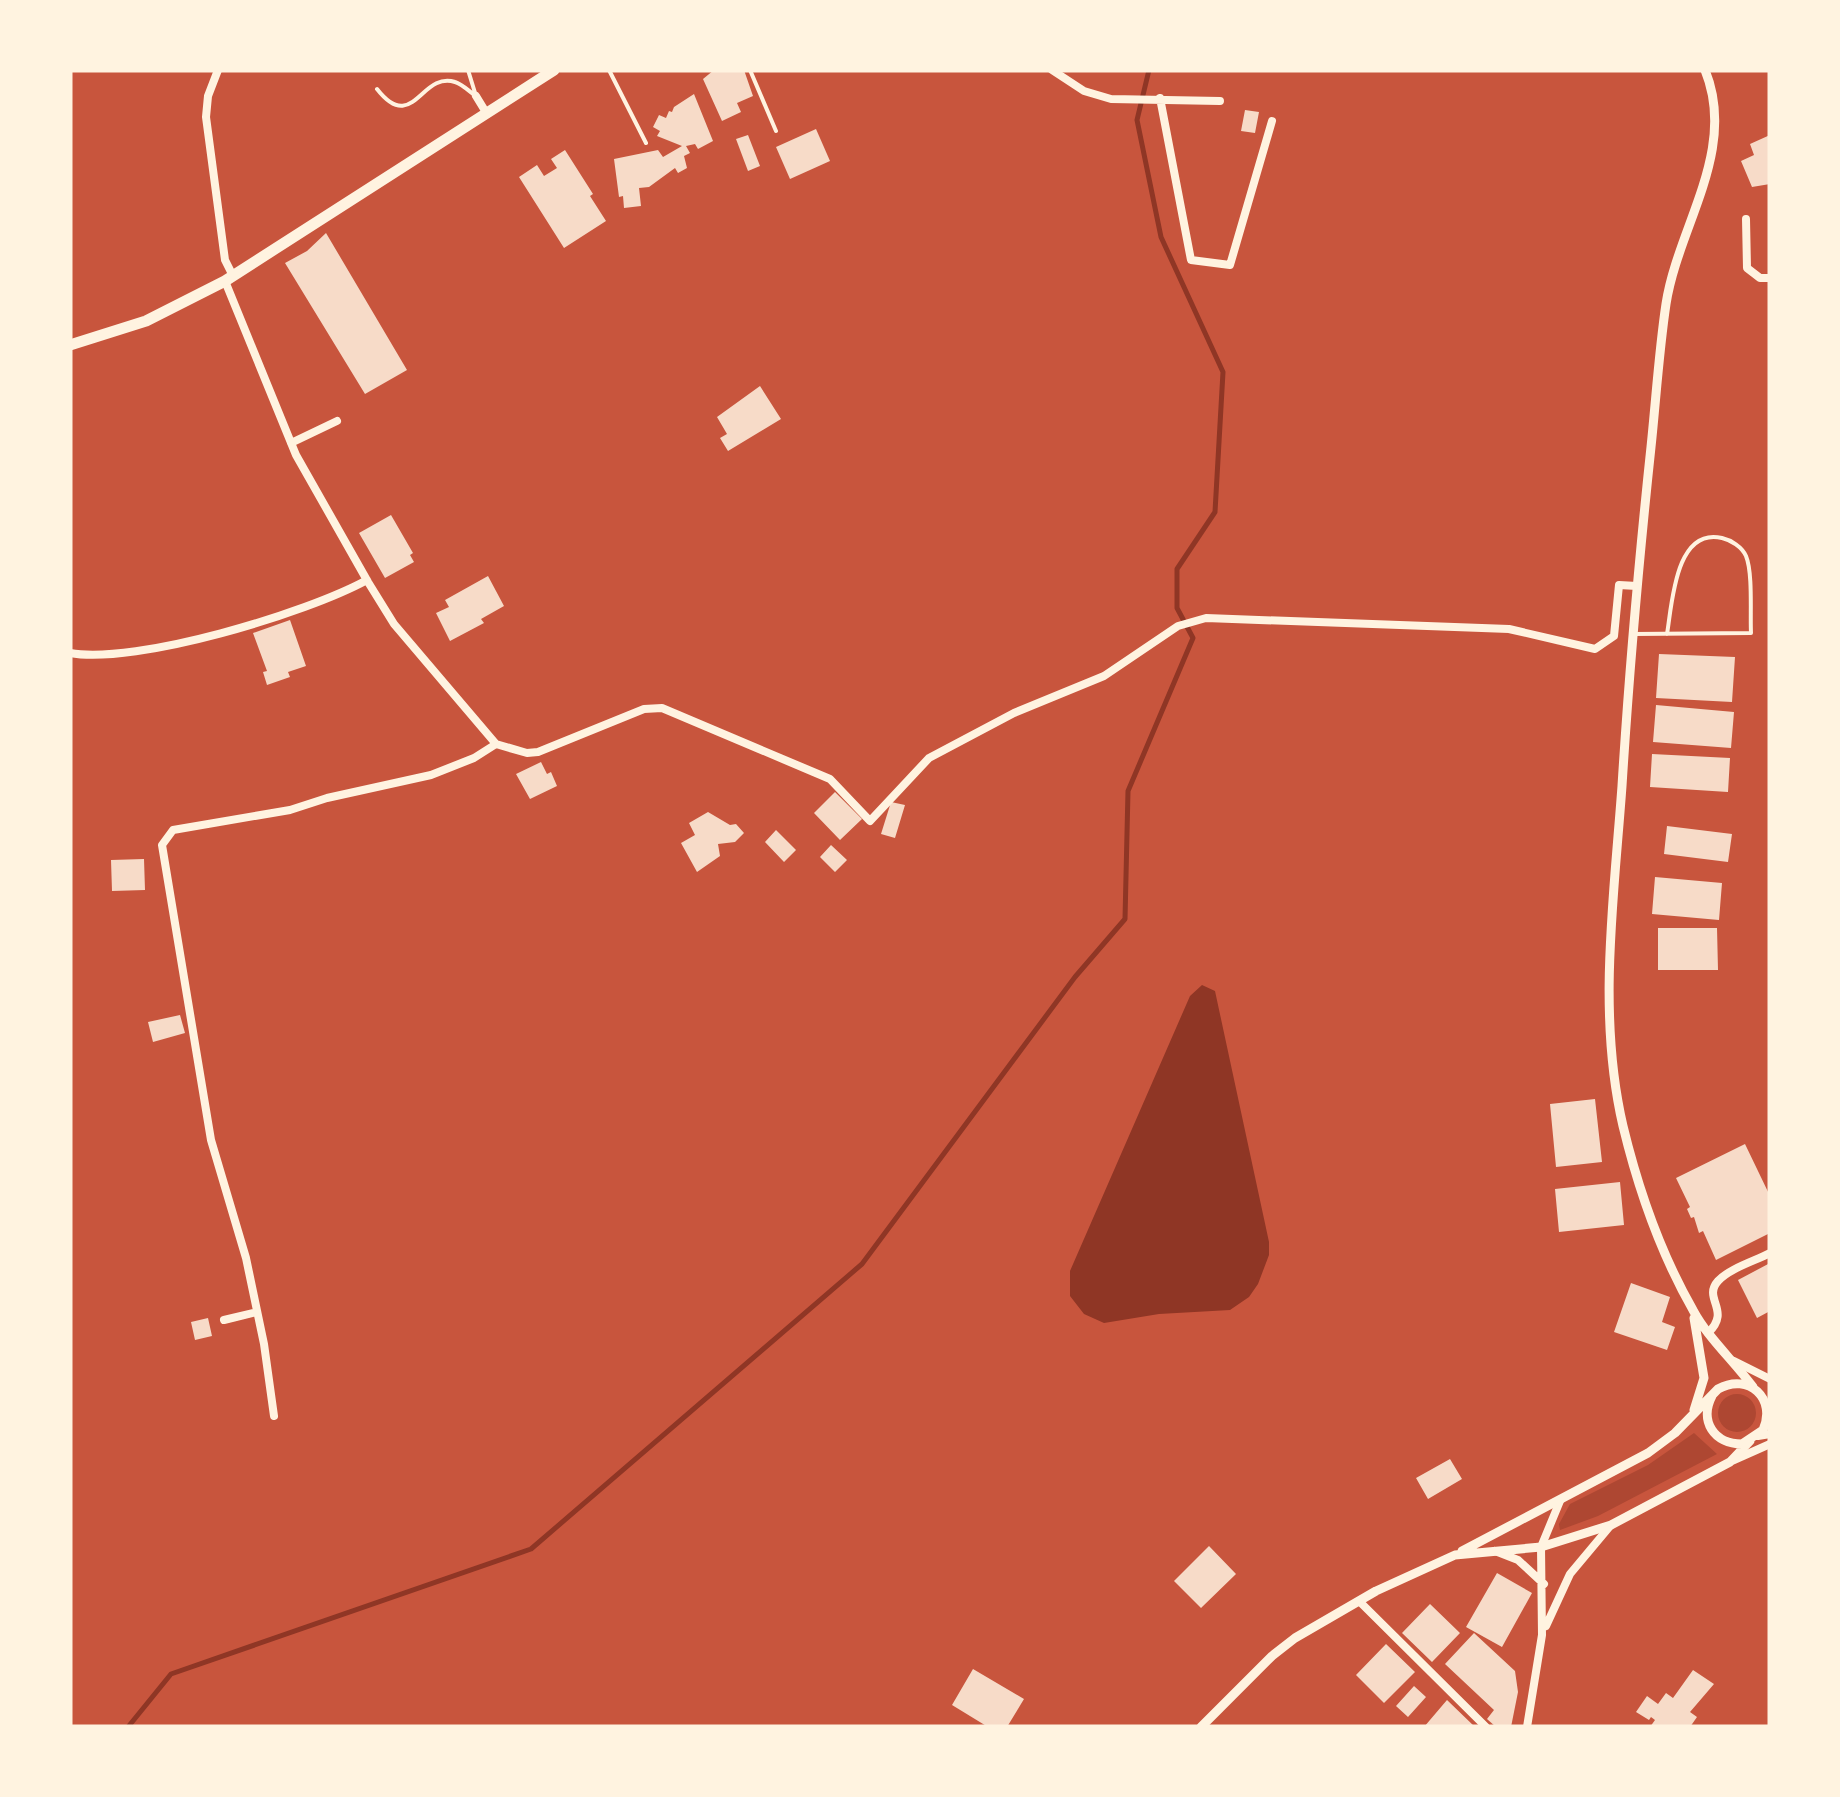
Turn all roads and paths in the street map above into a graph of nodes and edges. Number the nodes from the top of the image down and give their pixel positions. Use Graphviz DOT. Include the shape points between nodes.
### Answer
graph roads {
  1 [pos="218,70"];
  2 [pos="468,70"];
  3 [pos="554,70"];
  4 [pos="608,70"];
  5 [pos="750,70"];
  6 [pos="1052,70"];
  7 [pos="1705,70"];
  8 [pos="378,89"];
  9 [pos="476,96"];
  10 [pos="1160,98"];
  11 [pos="1220,101"];
  12 [pos="487,114"];
  13 [pos="1272,121"];
  14 [pos="776,131"];
  15 [pos="646,143"];
  16 [pos="1746,219"];
  17 [pos="1770,278"];
  18 [pos="229,279"];
  19 [pos="70,345"];
  20 [pos="337,420"];
  21 [pos="291,443"];
  22 [pos="367,580"];
  23 [pos="1637,586"];
  24 [pos="1632,634"];
  25 [pos="1667,634"];
  26 [pos="70,653"];
  27 [pos="496,744"];
  28 [pos="1770,1253"];
  29 [pos="1693,1310"];
  30 [pos="257,1312"];
  31 [pos="224,1320"];
  32 [pos="1708,1333"];
  33 [pos="1732,1360"];
  34 [pos="1770,1379"];
  35 [pos="1761,1391"];
  36 [pos="1705,1399"];
  37 [pos="274,1416"];
  38 [pos="1770,1434"];
  39 [pos="1754,1439"];
  40 [pos="1770,1444"];
  41 [pos="1730,1462"];
  42 [pos="1560,1501"];
  43 [pos="1611,1525"];
  44 [pos="1542,1547"];
  45 [pos="1496,1551"];
  46 [pos="1455,1555"];
  47 [pos="1544,1584"];
  48 [pos="1359,1601"];
  49 [pos="1542,1635"];
  50 [pos="1200,1727"];
  51 [pos="1486,1727"];
  52 [pos="1527,1727"];
  1 -- 18 [label="street" via="206,116"];
  2 -- 9 [label="lane"];
  3 -- 12 [label="main road"];
  4 -- 15 [label="lane"];
  5 -- 14 [label="lane"];
  6 -- 10 [label="street" via="1098,96"];
  7 -- 23 [label="street" via="1710,162 1666,304"];
  8 -- 9 [label="lane" via="398,106 438,82 455,82"];
  9 -- 12 [label="street"];
  10 -- 11 [label="street"];
  10 -- 13 [label="street" via="1192,260 1230,264"];
  12 -- 18 [label="main road"];
  16 -- 17 [label="street" via="1747,268"];
  18 -- 19 [label="main road" via="146,320"];
  18 -- 21 [label="street"];
  20 -- 21 [label="street"];
  21 -- 22 [label="street"];
  22 -- 26 [label="street" via="214,635 143,650"];
  22 -- 27 [label="street" via="394,624"];
  23 -- 24 [label="street"];
  23 -- 27 [label="street" via="1619,585 1614,636 1595,649 1510,629 1191,621 1104,676 929,758 870,822 830,779 662,708 644,709 538,752"];
  24 -- 25 [label="lane"];
  24 -- 29 [label="street" via="1609,983 1615,1082 1636,1175"];
  25 -- 25 [label="lane" via="1686,554 1713,537 1740,548 1748,560 1751,633"];
  27 -- 30 [label="street" via="431,776 173,830 162,845 211,1140"];
  28 -- 32 [label="street" via="1714,1286 1720,1314"];
  29 -- 32 [label="street"];
  29 -- 36 [label="street"];
  30 -- 31 [label="street"];
  30 -- 37 [label="street"];
  32 -- 33 [label="street"];
  33 -- 34 [label="street"];
  33 -- 35 [label="street"];
  35 -- 36 [label="street" via="1736,1383"];
  35 -- 39 [label="street" via="1768,1415"];
  36 -- 39 [label="street" via="1707,1422 1724,1442"];
  36 -- 42 [label="street" via="1648,1454"];
  38 -- 39 [label="street"];
  39 -- 41 [label="street"];
  40 -- 41 [label="street"];
  41 -- 43 [label="street"];
  42 -- 44 [label="street"];
  42 -- 46 [label="street"];
  43 -- 44 [label="street"];
  43 -- 49 [label="street" via="1570,1574"];
  44 -- 45 [label="street"];
  44 -- 47 [label="street"];
  45 -- 46 [label="street"];
  45 -- 47 [label="street" via="1518,1560"];
  46 -- 48 [label="street"];
  47 -- 49 [label="street"];
  48 -- 50 [label="street" via="1272,1656"];
  48 -- 51 [label="street"];
  49 -- 52 [label="street"];
}
